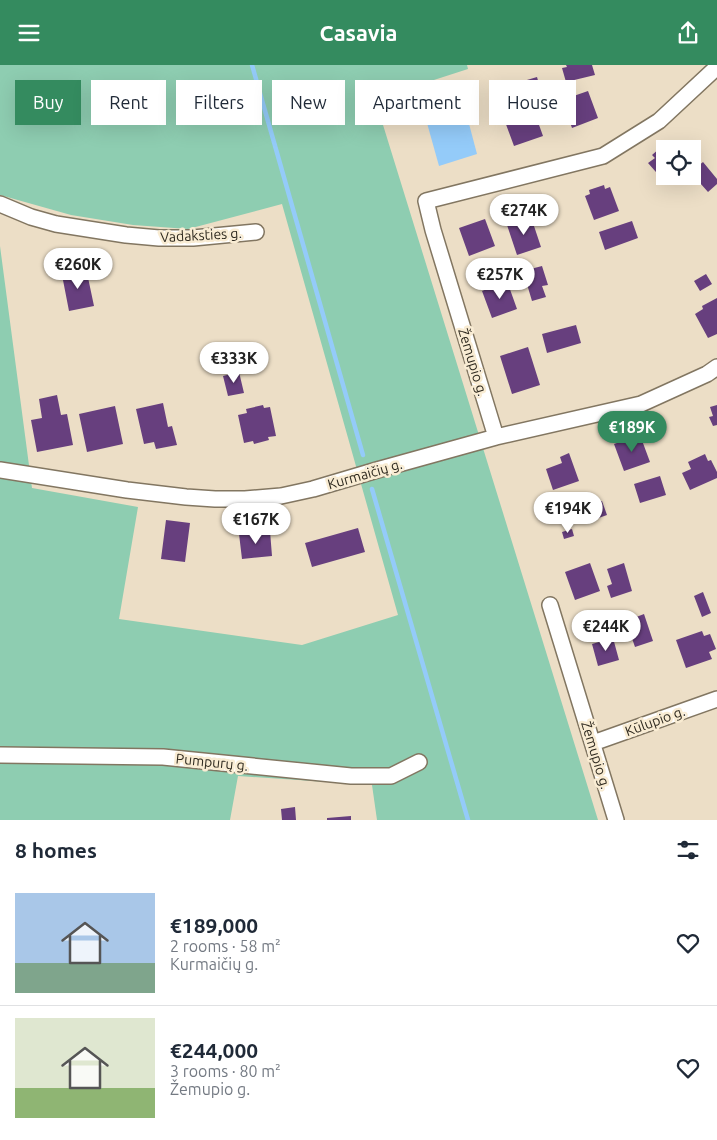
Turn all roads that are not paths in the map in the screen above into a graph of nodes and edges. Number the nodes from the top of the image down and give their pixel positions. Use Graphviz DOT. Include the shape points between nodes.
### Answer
graph roads {
  1 [pos="717,67"];
  2 [pos="0,204"];
  3 [pos="256,232"];
  4 [pos="717,367"];
  5 [pos="496,437"];
  6 [pos="0,470"];
  7 [pos="550,605"];
  8 [pos="717,699"];
  9 [pos="593,743"];
  10 [pos="0,755"];
  11 [pos="419,762"];
  12 [pos="616,820"];
  1 -- 5 [label="street, Žemupio g." via="659,121 603,156 426,201"];
  2 -- 3 [label="street, Vadaksties g." via="56,224 126,235 193,238"];
  4 -- 5 [label="street, Kurmaičių g." via="641,404"];
  5 -- 6 [label="street, Kurmaičių g." via="313,489 245,499 127,490"];
  7 -- 9 [label="street, Žemupio g."];
  8 -- 9 [label="street, Kūlupio g."];
  9 -- 12 [label="street, Žemupio g."];
  10 -- 11 [label="street, Pumpurų g." via="163,757 351,776 391,776"];
}
